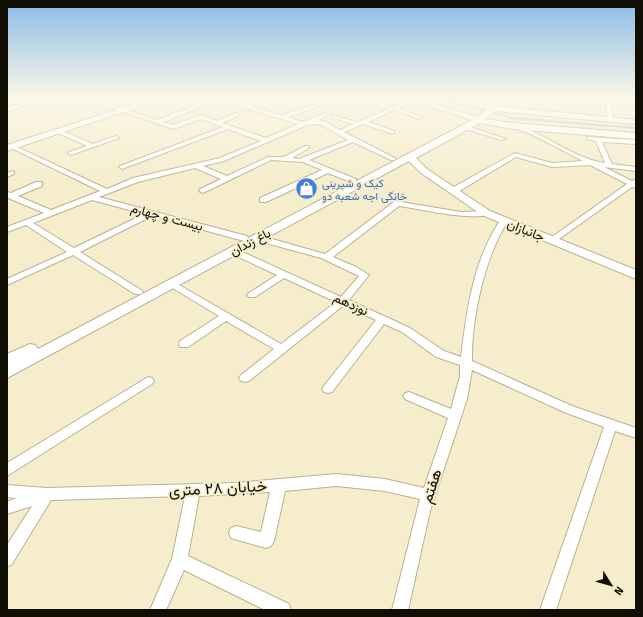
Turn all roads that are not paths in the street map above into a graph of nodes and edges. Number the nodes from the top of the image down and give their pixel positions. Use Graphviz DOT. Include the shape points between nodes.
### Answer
graph roads {
  1 [pos="71,127"];
  2 [pos="228,127"];
  3 [pos="296,127"];
  4 [pos="331,127"];
  5 [pos="352,127"];
  6 [pos="373,127"];
  7 [pos="458,127"];
  8 [pos="458,127"];
  9 [pos="492,127"];
  10 [pos="515,127"];
  11 [pos="520,127"];
  12 [pos="58,131"];
  13 [pos="340,132"];
  14 [pos="392,132"];
  15 [pos="116,138"];
  16 [pos="589,138"];
  17 [pos="598,139"];
  18 [pos="635,139"];
  19 [pos="265,140"];
  20 [pos="353,140"];
  21 [pos="503,140"];
  22 [pos="93,146"];
  23 [pos="9,147"];
  24 [pos="306,147"];
  25 [pos="71,153"];
  26 [pos="284,160"];
  27 [pos="304,160"];
  28 [pos="402,160"];
  29 [pos="591,163"];
  30 [pos="196,166"];
  31 [pos="610,166"];
  32 [pos="122,167"];
  33 [pos="636,169"];
  34 [pos="328,170"];
  35 [pos="228,179"];
  36 [pos="353,181"];
  37 [pos="39,184"];
  38 [pos="634,184"];
  39 [pos="106,191"];
  40 [pos="203,191"];
  41 [pos="453,191"];
  42 [pos="9,195"];
  43 [pos="91,197"];
  44 [pos="263,200"];
  45 [pos="50,213"];
  46 [pos="152,213"];
  47 [pos="486,213"];
  48 [pos="504,221"];
  49 [pos="26,222"];
  50 [pos="7,230"];
  51 [pos="244,238"];
  52 [pos="258,238"];
  53 [pos="552,241"];
  54 [pos="233,251"];
  55 [pos="74,252"];
  56 [pos="325,258"];
  57 [pos="284,274"];
  58 [pos="636,275"];
  59 [pos="7,282"];
  60 [pos="171,284"];
  61 [pos="138,292"];
  62 [pos="252,295"];
  63 [pos="344,301"];
  64 [pos="226,316"];
  65 [pos="382,319"];
  66 [pos="184,344"];
  67 [pos="282,349"];
  68 [pos="7,361"];
  69 [pos="466,363"];
  70 [pos="7,372"];
  71 [pos="245,378"];
  72 [pos="148,381"];
  73 [pos="328,389"];
  74 [pos="409,396"];
  75 [pos="455,416"];
  76 [pos="611,424"];
  77 [pos="636,433"];
  78 [pos="7,470"];
  79 [pos="278,485"];
  80 [pos="193,490"];
  81 [pos="7,492"];
  82 [pos="47,494"];
  83 [pos="428,494"];
  84 [pos="7,508"];
  85 [pos="236,533"];
  86 [pos="7,559"];
  87 [pos="180,560"];
  88 [pos="158,610"];
  89 [pos="283,610"];
  90 [pos="400,610"];
  91 [pos="548,610"];
  1 -- 12 [label="main road"];
  2 -- 19 [label="street"];
  2 -- 32 [label="street"];
  3 -- 19 [label="street"];
  4 -- 13 [label="street"];
  5 -- 13 [label="street"];
  6 -- 14 [label="street"];
  7 -- 28 [label="main road, باغ زندان"];
  8 -- 28 [label="main road, باغ زندان"];
  9 -- 21 [label="street"];
  10 -- 29 [label="street" via="533,133"];
  11 -- 18 [label="main road"];
  12 -- 22 [label="street"];
  12 -- 23 [label="main road"];
  13 -- 20 [label="street"];
  15 -- 22 [label="street"];
  16 -- 17 [label="street"];
  17 -- 18 [label="street" via="618,142"];
  17 -- 31 [label="street"];
  19 -- 30 [label="street" via="222,160"];
  20 -- 27 [label="street"];
  20 -- 28 [label="street"];
  22 -- 25 [label="street"];
  23 -- 39 [label="street"];
  24 -- 26 [label="street"];
  26 -- 27 [label="street"];
  26 -- 35 [label="street" via="270,158"];
  27 -- 34 [label="street"];
  28 -- 36 [label="main road, باغ زندان"];
  28 -- 41 [label="main road, جانبازان" via="424,171"];
  28 -- 52 [label="main road, باغ زندان"];
  29 -- 31 [label="street"];
  29 -- 38 [label="street"];
  29 -- 41 [label="street" via="552,165 515,155"];
  30 -- 35 [label="street"];
  30 -- 39 [label="street" via="136,180"];
  31 -- 33 [label="street"];
  34 -- 36 [label="street"];
  34 -- 44 [label="street"];
  35 -- 40 [label="street"];
  36 -- 51 [label="main road, باغ زندان"];
  37 -- 42 [label="street"];
  38 -- 53 [label="street"];
  39 -- 43 [label="street"];
  41 -- 47 [label="main road, جانبازان"];
  42 -- 45 [label="street"];
  43 -- 45 [label="street"];
  43 -- 46 [label="street, بیست و چهارم"];
  45 -- 49 [label="street"];
  46 -- 51 [label="street, بیست و چهارم"];
  46 -- 55 [label="street"];
  47 -- 48 [label="main road, جانبازان"];
  47 -- 56 [label="street" via="461,214 398,203"];
  48 -- 53 [label="main road, جانبازان"];
  48 -- 69 [label="street, هفتم" via="494,236 481,270 470,323"];
  49 -- 50 [label="street"];
  49 -- 55 [label="street"];
  51 -- 61 [label="main road, باغ زندان"];
  52 -- 54 [label="main road, باغ زندان"];
  52 -- 56 [label="street"];
  53 -- 58 [label="main road, جانبازان"];
  54 -- 57 [label="street, نوزدهم"];
  54 -- 60 [label="main road, باغ زندان"];
  55 -- 59 [label="street"];
  55 -- 61 [label="street"];
  56 -- 63 [label="street" via="364,276"];
  57 -- 62 [label="street"];
  57 -- 63 [label="street, نوزدهم"];
  60 -- 64 [label="street"];
  60 -- 70 [label="main road, باغ زندان"];
  61 -- 68 [label="main road, باغ زندان"];
  63 -- 65 [label="street, نوزدهم"];
  63 -- 67 [label="street"];
  64 -- 66 [label="street"];
  64 -- 67 [label="street"];
  65 -- 69 [label="street, نوزدهم" via="406,330 440,354"];
  65 -- 73 [label="street"];
  67 -- 71 [label="street"];
  69 -- 75 [label="street, هفتم" via="466,376"];
  69 -- 76 [label="street, نوزدهم" via="568,409"];
  72 -- 78 [label="street"];
  74 -- 75 [label="street"];
  75 -- 83 [label="street, هفتم"];
  76 -- 77 [label="street, نوزدهم"];
  76 -- 91 [label="street"];
  79 -- 80 [label="street, خیابان ۲۸ متری"];
  79 -- 83 [label="street, خیابان ۲۸ متری" via="336,480 385,484"];
  79 -- 85 [label="street" via="266,541"];
  80 -- 82 [label="street, خیابان ۲۸ متری"];
  80 -- 87 [label="street"];
  81 -- 82 [label="street, خیابان ۲۸ متری"];
  82 -- 84 [label="street"];
  82 -- 86 [label="street"];
  83 -- 90 [label="street, هفتم"];
  87 -- 88 [label="street"];
  87 -- 89 [label="street"];
}
